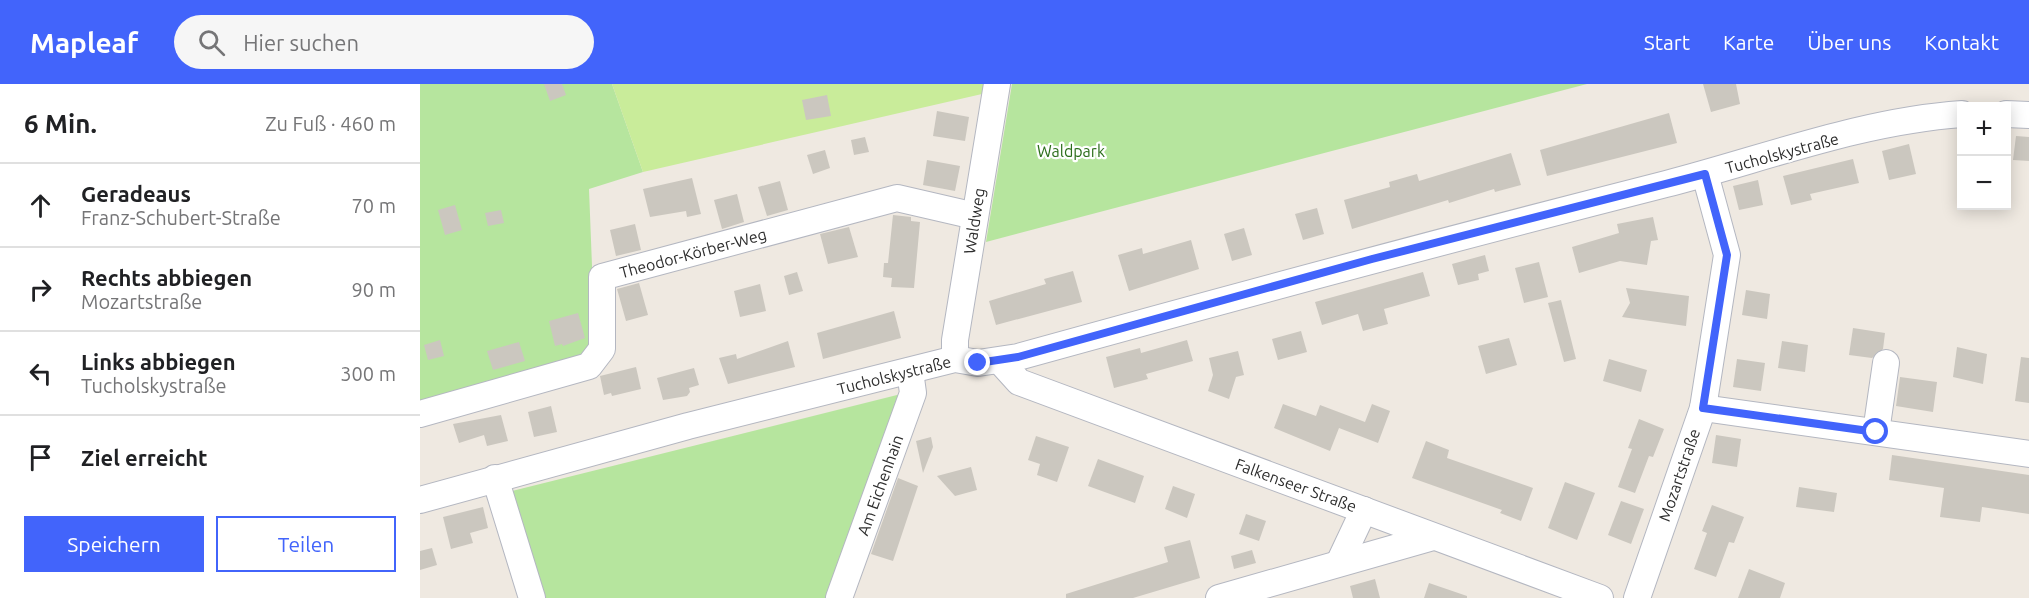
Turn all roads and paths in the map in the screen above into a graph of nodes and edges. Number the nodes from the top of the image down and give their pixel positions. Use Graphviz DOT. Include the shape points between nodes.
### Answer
graph roads {
  1 [pos="997,84"];
  2 [pos="2011,114"];
  3 [pos="1957,115"];
  4 [pos="2029,115"];
  5 [pos="1705,174"];
  6 [pos="975,216"];
  7 [pos="955,359"];
  8 [pos="1000,361"];
  9 [pos="1886,363"];
  10 [pos="910,371"];
  11 [pos="1703,408"];
  12 [pos="420,414"];
  13 [pos="1876,432"];
  14 [pos="2029,454"];
  15 [pos="495,478"];
  16 [pos="420,500"];
  17 [pos="1364,510"];
  18 [pos="1433,537"];
  19 [pos="1339,563"];
  20 [pos="532,598"];
  21 [pos="839,598"];
  22 [pos="1219,598"];
  23 [pos="1599,598"];
  24 [pos="1637,598"];
  1 -- 6 [label="street, Waldweg"];
  2 -- 4 [label="street"];
  3 -- 5 [label="street, Tucholskystraße" via="1886,124"];
  5 -- 8 [label="street, Tucholskystraße" via="1372,259"];
  5 -- 11 [label="street, Mozartstraße" via="1727,255"];
  6 -- 7 [label="street, Waldweg"];
  6 -- 12 [label="street, Theodor-Körber-Weg" via="897,198 602,277 602,349 589,366"];
  7 -- 8 [label="street, Tucholskystraße"];
  7 -- 10 [label="street, Tucholskystraße"];
  8 -- 17 [label="street, Falkenseer Straße" via="1019,382"];
  9 -- 13 [label="street"];
  10 -- 15 [label="street, Tucholskystraße"];
  10 -- 21 [label="street, Am Eichenhain" via="913,393"];
  11 -- 13 [label="street"];
  11 -- 24 [label="street, Mozartstraße"];
  13 -- 14 [label="street"];
  15 -- 16 [label="street, Tucholskystraße"];
  15 -- 20 [label="street"];
  17 -- 18 [label="street, Falkenseer Straße"];
  17 -- 19 [label="street"];
  18 -- 19 [label="street"];
  18 -- 23 [label="street, Falkenseer Straße"];
  19 -- 22 [label="street"];
}
